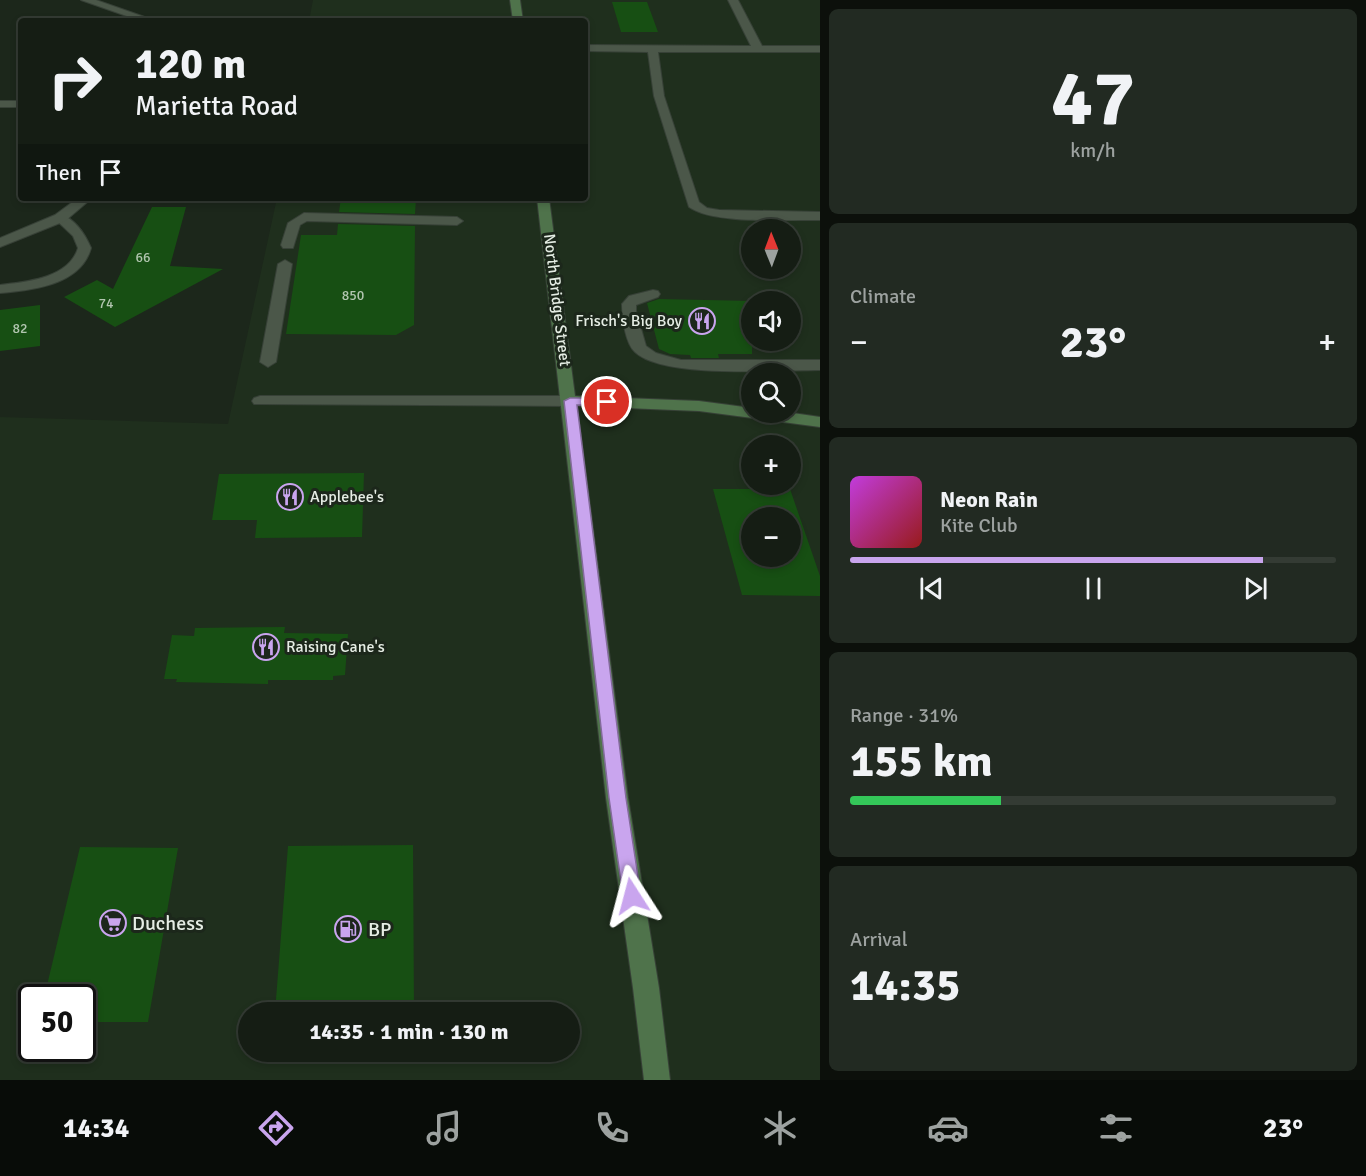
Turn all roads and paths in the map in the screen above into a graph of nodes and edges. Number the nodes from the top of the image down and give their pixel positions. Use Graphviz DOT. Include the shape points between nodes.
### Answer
graph roads {
  1 [pos="86,0"];
  2 [pos="112,0"];
  3 [pos="515,0"];
  4 [pos="733,0"];
  5 [pos="102,4"];
  6 [pos="142,18"];
  7 [pos="518,18"];
  8 [pos="588,48"];
  9 [pos="654,49"];
  10 [pos="758,49"];
  11 [pos="820,49"];
  12 [pos="0,104"];
  13 [pos="18,104"];
  14 [pos="82,201"];
  15 [pos="543,201"];
  16 [pos="820,216"];
  17 [pos="60,218"];
  18 [pos="457,222"];
  19 [pos="0,243"];
  20 [pos="288,245"];
  21 [pos="285,264"];
  22 [pos="0,289"];
  23 [pos="653,294"];
  24 [pos="268,362"];
  25 [pos="820,364"];
  26 [pos="260,401"];
  27 [pos="570,401"];
  28 [pos="820,422"];
  29 [pos="657,1080"];
  1 -- 5 [label="street"];
  2 -- 5 [label="street"];
  3 -- 7 [label="main road"];
  4 -- 10 [label="street"];
  5 -- 6 [label="street"];
  8 -- 9 [label="street"];
  9 -- 10 [label="street"];
  9 -- 16 [label="street" via="659,96 693,204 719,214"];
  10 -- 11 [label="street"];
  12 -- 13 [label="street"];
  14 -- 17 [label="street"];
  15 -- 27 [label="main road, North Bridge Street"];
  17 -- 19 [label="street"];
  17 -- 22 [label="street" via="83,238 81,261 51,281"];
  18 -- 20 [label="street" via="304,217 294,223"];
  21 -- 24 [label="street"];
  23 -- 25 [label="street" via="629,304 636,340 640,349 651,356 680,365"];
  26 -- 27 [label="street"];
  27 -- 28 [label="main road" via="699,406"];
  27 -- 29 [label="main road, North Bridge Street" via="617,798"];
}
